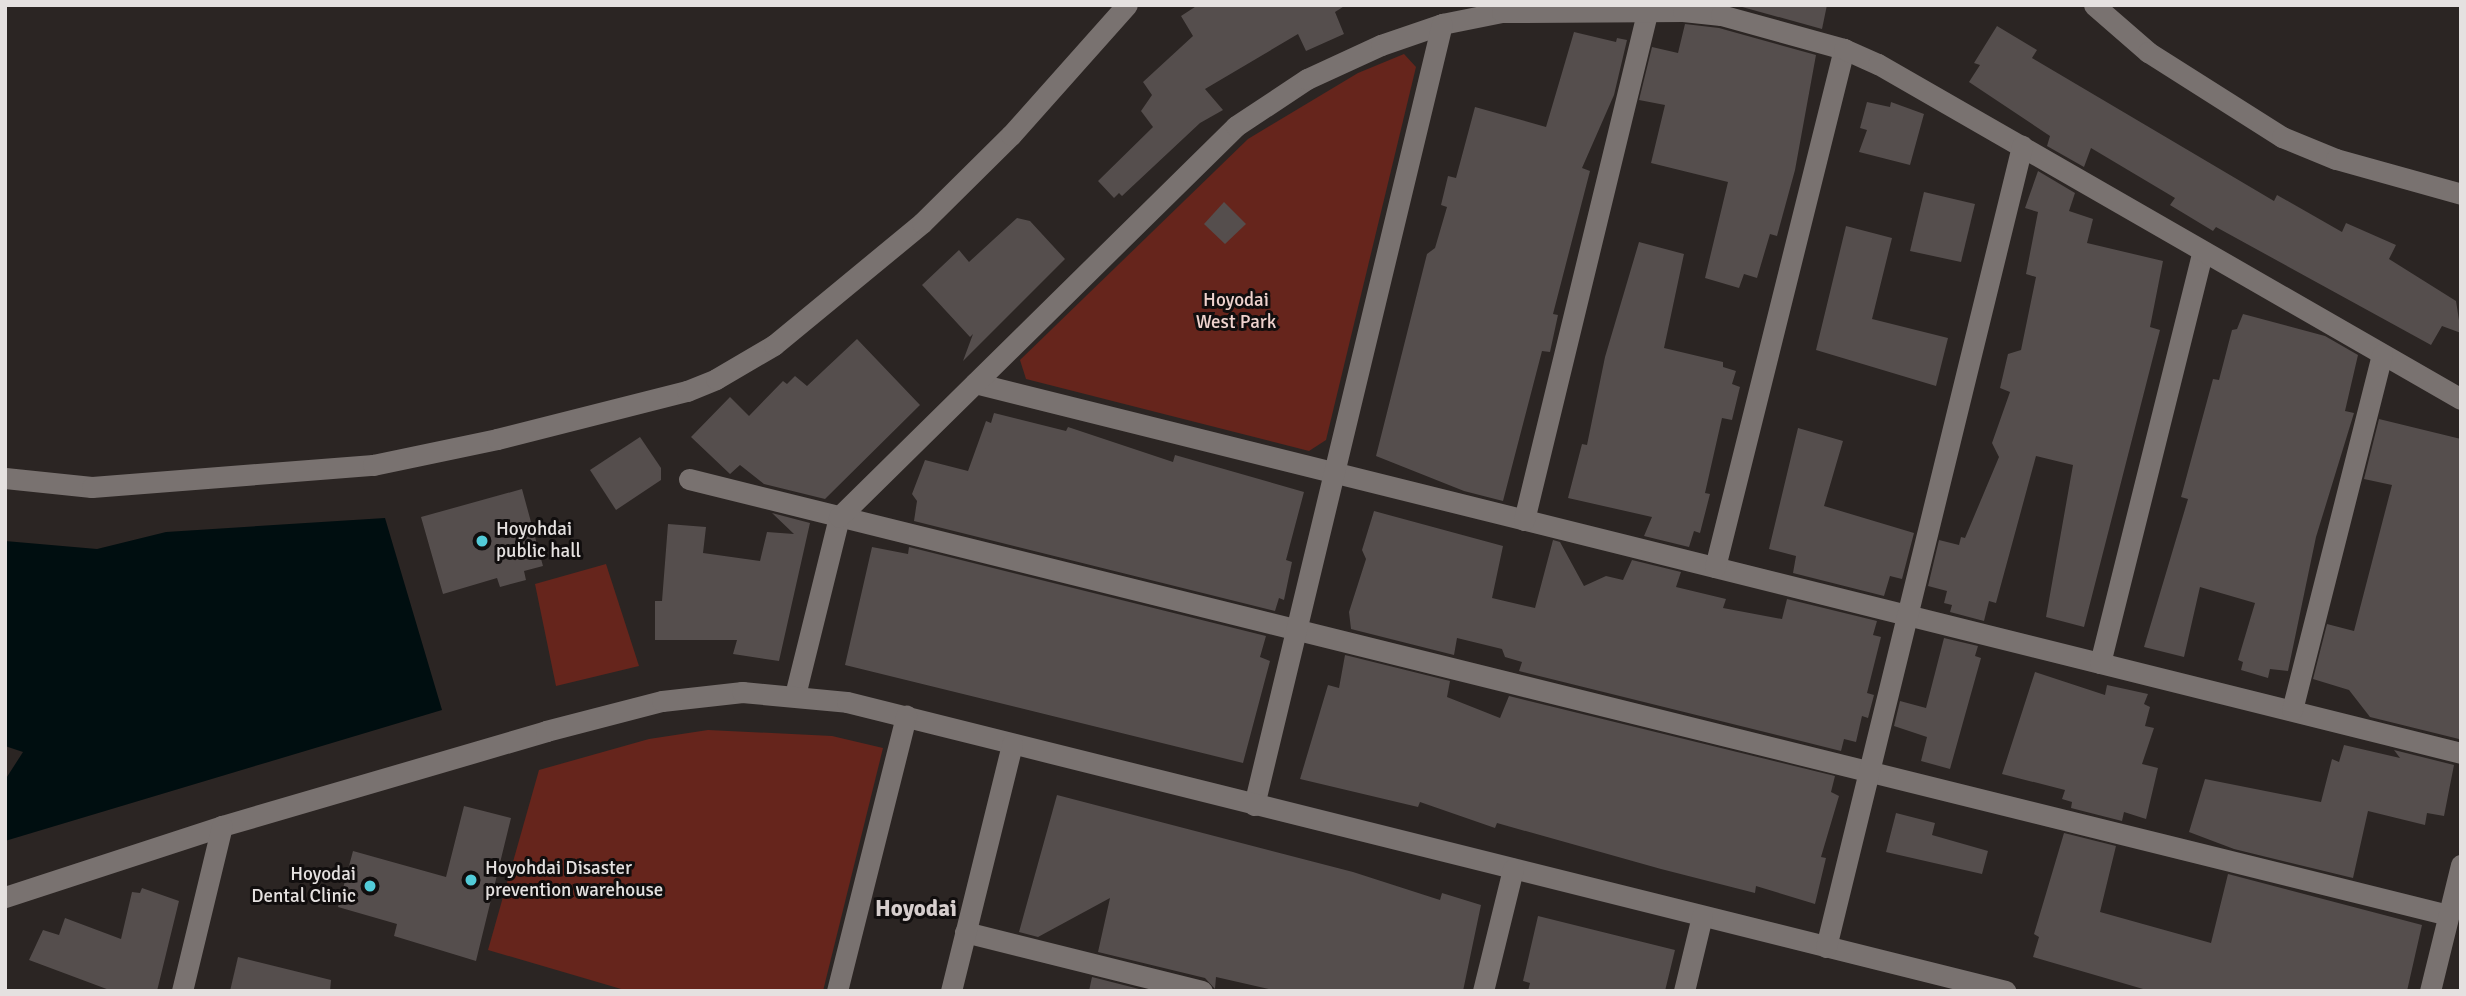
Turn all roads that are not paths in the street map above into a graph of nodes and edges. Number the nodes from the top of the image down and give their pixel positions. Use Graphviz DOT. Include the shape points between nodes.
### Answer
graph roads {
  1 [pos="1127,5"];
  2 [pos="2094,5"];
  3 [pos="1648,9"];
  4 [pos="1442,24"];
  5 [pos="1844,49"];
  6 [pos="2022,146"];
  7 [pos="2461,194"];
  8 [pos="2202,253"];
  9 [pos="2382,354"];
  10 [pos="975,383"];
  11 [pos="2461,399"];
  12 [pos="1334,472"];
  13 [pos="5,478"];
  14 [pos="689,479"];
  15 [pos="839,517"];
  16 [pos="1524,520"];
  17 [pos="1715,567"];
  18 [pos="1907,614"];
  19 [pos="1296,630"];
  20 [pos="2099,663"];
  21 [pos="795,695"];
  22 [pos="2291,710"];
  23 [pos="906,716"];
  24 [pos="1012,744"];
  25 [pos="2461,753"];
  26 [pos="1869,773"];
  27 [pos="1254,805"];
  28 [pos="222,826"];
  29 [pos="2461,865"];
  30 [pos="1513,869"];
  31 [pos="5,897"];
  32 [pos="2448,915"];
  33 [pos="1702,916"];
  34 [pos="965,932"];
  35 [pos="1826,947"];
  36 [pos="182,991"];
  37 [pos="837,991"];
  38 [pos="951,991"];
  39 [pos="1202,991"];
  40 [pos="1483,991"];
  41 [pos="1684,991"];
  42 [pos="2005,991"];
  43 [pos="2430,991"];
  1 -- 13 [label="street" via="1011,135 922,223 774,345 716,379 687,391 497,439 373,465 92,487"];
  2 -- 7 [label="street" via="2148,52 2282,137 2336,159"];
  3 -- 4 [label="street" via="1531,10"];
  3 -- 5 [label="street" via="1721,15"];
  3 -- 16 [label="street"];
  4 -- 10 [label="street" via="1381,45 1307,79 1236,126"];
  4 -- 12 [label="street"];
  5 -- 6 [label="street"];
  5 -- 17 [label="street"];
  6 -- 8 [label="street"];
  6 -- 18 [label="street"];
  8 -- 9 [label="street"];
  8 -- 20 [label="street"];
  9 -- 11 [label="street"];
  9 -- 22 [label="street"];
  10 -- 12 [label="street"];
  10 -- 15 [label="street"];
  12 -- 16 [label="street"];
  12 -- 19 [label="street"];
  14 -- 15 [label="street"];
  15 -- 19 [label="street"];
  15 -- 21 [label="street"];
  16 -- 17 [label="street"];
  17 -- 18 [label="street"];
  18 -- 20 [label="street"];
  18 -- 26 [label="street"];
  19 -- 26 [label="street"];
  19 -- 27 [label="street"];
  20 -- 22 [label="street"];
  21 -- 23 [label="street"];
  21 -- 28 [label="street" via="742,692 662,701"];
  22 -- 25 [label="street"];
  23 -- 24 [label="street"];
  23 -- 37 [label="street"];
  24 -- 27 [label="street"];
  24 -- 34 [label="street"];
  26 -- 32 [label="street"];
  26 -- 35 [label="street"];
  27 -- 30 [label="street"];
  28 -- 31 [label="street"];
  28 -- 36 [label="street"];
  29 -- 32 [label="street"];
  30 -- 33 [label="street"];
  30 -- 40 [label="street"];
  32 -- 43 [label="street"];
  33 -- 35 [label="street"];
  33 -- 41 [label="street"];
  34 -- 38 [label="street"];
  34 -- 39 [label="street"];
  35 -- 42 [label="street"];
}
